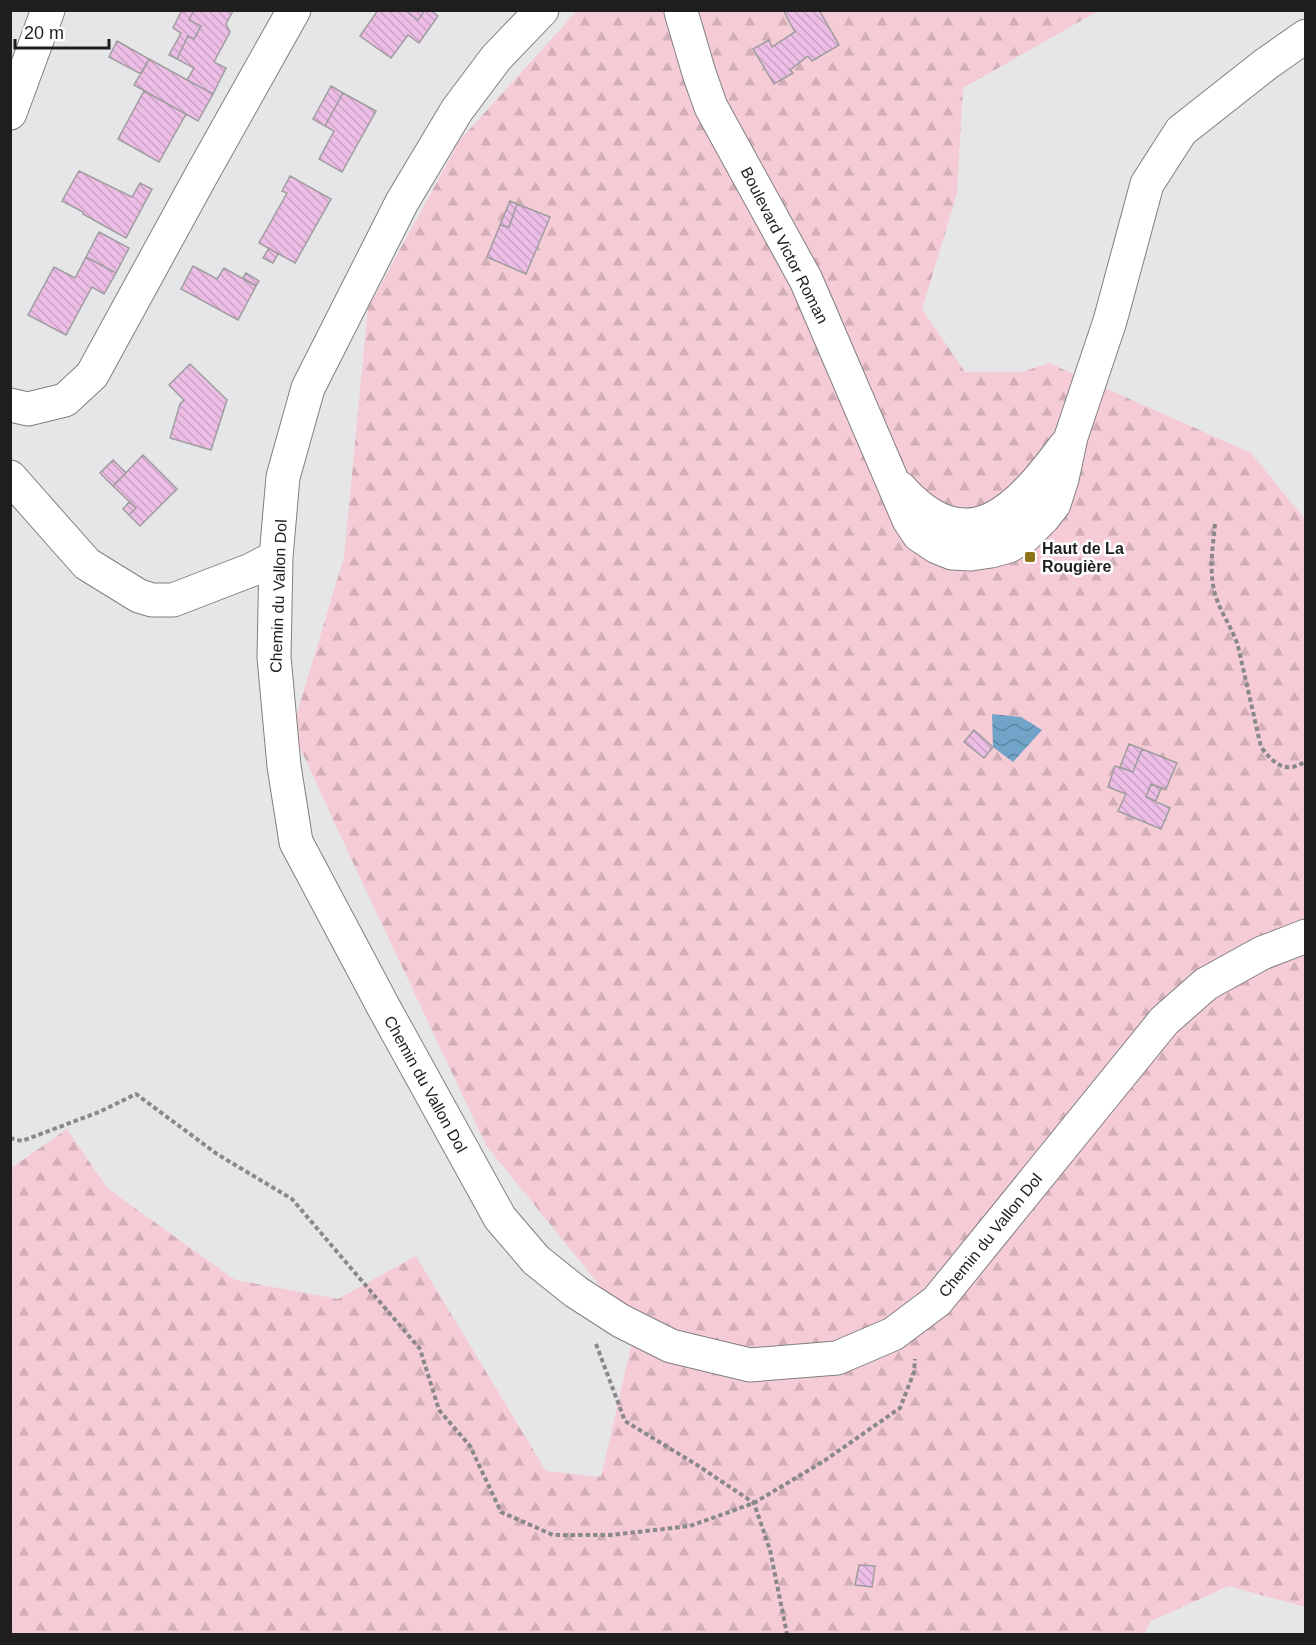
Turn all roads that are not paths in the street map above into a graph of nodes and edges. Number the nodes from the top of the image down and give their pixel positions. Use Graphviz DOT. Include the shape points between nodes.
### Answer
graph roads {
  1 [pos="48,10"];
  2 [pos="294,10"];
  3 [pos="542,10"];
  4 [pos="680,11"];
  5 [pos="1305,36"];
  6 [pos="10,113"];
  7 [pos="16,411"];
  8 [pos="10,477"];
  9 [pos="276,557"];
  10 [pos="1305,936"];
  1 -- 6 [label="street"];
  2 -- 7 [label="street" via="92,375 65,400"];
  3 -- 9 [label="street, Chemin du Vallon Dol" via="496,58 457,110 402,202 308,388 284,477"];
  4 -- 5 [label="street, Boulevard Victor Roman" via="711,107 806,280 891,478 914,503 933,516 962,525 981,524 1002,515 1041,478 1071,437 1110,321 1147,184 1181,131"];
  8 -- 9 [label="street" via="87,564 152,600 173,600"];
  9 -- 10 [label="street, Chemin du Vallon Dol" via="274,657 296,842 500,1218 536,1260 576,1292 671,1346 750,1365 837,1358 893,1334 937,1301 1164,1021 1206,984 1262,952"];
}
